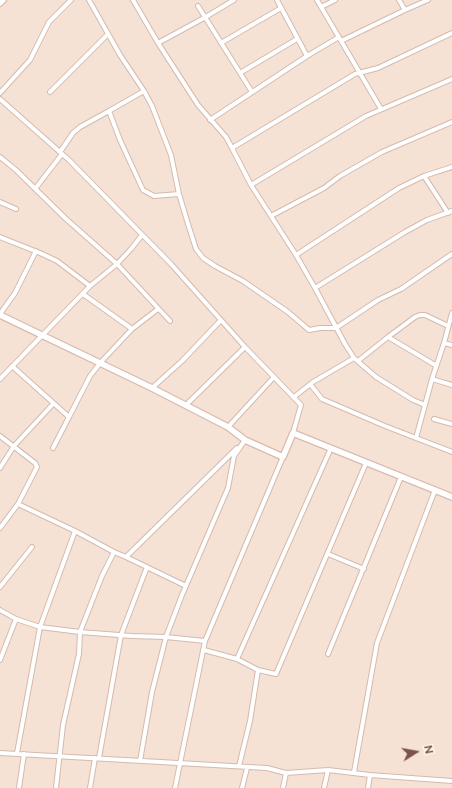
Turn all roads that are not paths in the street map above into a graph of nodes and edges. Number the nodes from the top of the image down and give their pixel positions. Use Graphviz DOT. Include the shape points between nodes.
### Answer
graph roads {
  1 [pos="3,0"];
  2 [pos="71,0"];
  3 [pos="89,0"];
  4 [pos="133,0"];
  5 [pos="234,0"];
  6 [pos="277,0"];
  7 [pos="317,0"];
  8 [pos="335,0"];
  9 [pos="399,0"];
  10 [pos="428,0"];
  11 [pos="0,3"];
  12 [pos="198,6"];
  13 [pos="321,7"];
  14 [pos="281,8"];
  15 [pos="405,10"];
  16 [pos="204,18"];
  17 [pos="452,33"];
  18 [pos="108,34"];
  19 [pos="297,39"];
  20 [pos="340,39"];
  21 [pos="158,43"];
  22 [pos="221,44"];
  23 [pos="307,56"];
  24 [pos="360,72"];
  25 [pos="240,73"];
  26 [pos="452,79"];
  27 [pos="144,91"];
  28 [pos="0,92"];
  29 [pos="50,92"];
  30 [pos="252,92"];
  31 [pos="0,99"];
  32 [pos="381,109"];
  33 [pos="109,111"];
  34 [pos="210,120"];
  35 [pos="452,122"];
  36 [pos="232,148"];
  37 [pos="61,153"];
  38 [pos="0,157"];
  39 [pos="452,167"];
  40 [pos="424,176"];
  41 [pos="251,185"];
  42 [pos="36,189"];
  43 [pos="179,194"];
  44 [pos="0,202"];
  45 [pos="16,209"];
  46 [pos="450,212"];
  47 [pos="271,216"];
  48 [pos="142,235"];
  49 [pos="0,237"];
  50 [pos="36,251"];
  51 [pos="452,254"];
  52 [pos="296,255"];
  53 [pos="117,264"];
  54 [pos="90,286"];
  55 [pos="315,288"];
  56 [pos="83,294"];
  57 [pos="158,309"];
  58 [pos="452,313"];
  59 [pos="0,314"];
  60 [pos="221,320"];
  61 [pos="170,321"];
  62 [pos="448,326"];
  63 [pos="336,328"];
  64 [pos="132,329"];
  65 [pos="42,335"];
  66 [pos="388,337"];
  67 [pos="444,342"];
  68 [pos="452,345"];
  69 [pos="245,347"];
  70 [pos="356,359"];
  71 [pos="101,362"];
  72 [pos="435,365"];
  73 [pos="12,366"];
  74 [pos="274,377"];
  75 [pos="0,379"];
  76 [pos="432,379"];
  77 [pos="310,384"];
  78 [pos="452,385"];
  79 [pos="152,388"];
  80 [pos="294,397"];
  81 [pos="53,404"];
  82 [pos="425,404"];
  83 [pos="186,405"];
  84 [pos="69,417"];
  85 [pos="434,419"];
  86 [pos="452,424"];
  87 [pos="228,427"];
  88 [pos="293,433"];
  89 [pos="0,436"];
  90 [pos="416,438"];
  91 [pos="244,440"];
  92 [pos="14,446"];
  93 [pos="53,448"];
  94 [pos="331,448"];
  95 [pos="452,452"];
  96 [pos="283,457"];
  97 [pos="366,463"];
  98 [pos="0,468"];
  99 [pos="401,477"];
  100 [pos="435,490"];
  101 [pos="452,497"];
  102 [pos="18,504"];
  103 [pos="0,528"];
  104 [pos="75,531"];
  105 [pos="32,547"];
  106 [pos="114,552"];
  107 [pos="328,554"];
  108 [pos="126,557"];
  109 [pos="147,568"];
  110 [pos="364,569"];
  111 [pos="186,586"];
  112 [pos="0,587"];
  113 [pos="0,610"];
  114 [pos="16,619"];
  115 [pos="40,627"];
  116 [pos="80,632"];
  117 [pos="121,635"];
  118 [pos="166,637"];
  119 [pos="205,641"];
  120 [pos="204,650"];
  121 [pos="328,654"];
  122 [pos="237,659"];
  123 [pos="0,660"];
  124 [pos="258,670"];
  125 [pos="0,753"];
  126 [pos="17,753"];
  127 [pos="24,754"];
  128 [pos="60,756"];
  129 [pos="97,758"];
  130 [pos="140,761"];
  131 [pos="180,763"];
  132 [pos="239,766"];
  133 [pos="247,768"];
  134 [pos="328,770"];
  135 [pos="354,772"];
  136 [pos="286,773"];
  137 [pos="370,775"];
  138 [pos="452,780"];
  139 [pos="19,788"];
  140 [pos="56,788"];
  141 [pos="90,788"];
  142 [pos="175,788"];
  143 [pos="242,788"];
  144 [pos="283,788"];
  145 [pos="324,788"];
  146 [pos="368,788"];
  1 -- 11 [label="street"];
  2 -- 28 [label="street" via="49,22 30,60"];
  3 -- 18 [label="street"];
  4 -- 21 [label="street"];
  5 -- 16 [label="street"];
  6 -- 14 [label="street"];
  7 -- 13 [label="street"];
  8 -- 13 [label="street"];
  9 -- 15 [label="street"];
  10 -- 15 [label="street"];
  12 -- 16 [label="street"];
  13 -- 20 [label="street"];
  14 -- 19 [label="street"];
  14 -- 22 [label="street"];
  15 -- 20 [label="street"];
  16 -- 21 [label="street"];
  16 -- 22 [label="street"];
  17 -- 24 [label="street" via="378,68"];
  18 -- 27 [label="street"];
  18 -- 29 [label="street"];
  19 -- 23 [label="street"];
  19 -- 25 [label="street"];
  20 -- 23 [label="street"];
  20 -- 24 [label="street"];
  21 -- 34 [label="street"];
  22 -- 25 [label="street"];
  23 -- 30 [label="street"];
  24 -- 32 [label="street"];
  24 -- 36 [label="street"];
  25 -- 30 [label="street"];
  26 -- 32 [label="street"];
  27 -- 33 [label="street"];
  27 -- 43 [label="street" via="168,148"];
  30 -- 34 [label="street"];
  31 -- 37 [label="street"];
  32 -- 41 [label="street"];
  33 -- 37 [label="street" via="73,133"];
  33 -- 43 [label="street" via="143,190 154,196"];
  34 -- 36 [label="street"];
  35 -- 47 [label="street" via="382,152 324,188"];
  36 -- 41 [label="street"];
  37 -- 42 [label="street"];
  37 -- 48 [label="street"];
  38 -- 42 [label="street"];
  39 -- 40 [label="street"];
  40 -- 46 [label="street"];
  40 -- 52 [label="street" via="399,188"];
  41 -- 47 [label="street"];
  42 -- 53 [label="street"];
  43 -- 63 [label="street" via="196,249 203,258 243,281 309,330"];
  44 -- 45 [label="street"];
  46 -- 55 [label="street" via="427,220 405,232"];
  47 -- 52 [label="street"];
  48 -- 53 [label="street"];
  48 -- 60 [label="street"];
  49 -- 50 [label="street"];
  50 -- 54 [label="street" via="57,261"];
  50 -- 59 [label="street" via="15,293"];
  51 -- 63 [label="street" via="401,289 378,300"];
  52 -- 55 [label="street"];
  53 -- 54 [label="street"];
  53 -- 57 [label="street"];
  54 -- 56 [label="street"];
  55 -- 63 [label="street"];
  56 -- 64 [label="street"];
  56 -- 65 [label="street"];
  57 -- 61 [label="street"];
  57 -- 64 [label="street"];
  58 -- 62 [label="street"];
  59 -- 65 [label="street"];
  60 -- 69 [label="street"];
  60 -- 79 [label="street"];
  62 -- 66 [label="street" via="420,315"];
  62 -- 67 [label="street"];
  63 -- 70 [label="street"];
  64 -- 71 [label="street"];
  65 -- 71 [label="street"];
  65 -- 73 [label="street"];
  66 -- 70 [label="street"];
  66 -- 72 [label="street"];
  67 -- 68 [label="street"];
  67 -- 72 [label="street"];
  69 -- 74 [label="street"];
  69 -- 83 [label="street"];
  70 -- 77 [label="street"];
  70 -- 82 [label="street" via="376,377 413,400"];
  71 -- 79 [label="street"];
  71 -- 84 [label="street" via="90,376"];
  72 -- 76 [label="street"];
  73 -- 75 [label="street"];
  73 -- 81 [label="street"];
  74 -- 80 [label="street"];
  74 -- 87 [label="street"];
  76 -- 78 [label="street"];
  76 -- 82 [label="street"];
  77 -- 80 [label="street"];
  77 -- 90 [label="street" via="322,399"];
  79 -- 83 [label="street"];
  80 -- 88 [label="street" via="301,405"];
  81 -- 84 [label="street"];
  81 -- 92 [label="street"];
  82 -- 90 [label="street"];
  83 -- 87 [label="street"];
  84 -- 93 [label="street"];
  85 -- 86 [label="street"];
  87 -- 91 [label="street"];
  88 -- 94 [label="street"];
  88 -- 96 [label="street"];
  89 -- 92 [label="street"];
  90 -- 95 [label="street"];
  91 -- 96 [label="street"];
  91 -- 108 [label="street"];
  91 -- 111 [label="street" via="234,456 228,488"];
  92 -- 98 [label="street"];
  92 -- 102 [label="street" via="37,467"];
  94 -- 97 [label="street"];
  94 -- 122 [label="street"];
  96 -- 119 [label="street"];
  97 -- 99 [label="street"];
  97 -- 107 [label="street"];
  99 -- 100 [label="street"];
  99 -- 110 [label="street"];
  100 -- 101 [label="street"];
  100 -- 135 [label="street" via="377,643"];
  102 -- 103 [label="street"];
  102 -- 104 [label="street"];
  104 -- 106 [label="street"];
  104 -- 115 [label="street"];
  105 -- 112 [label="street"];
  106 -- 108 [label="street"];
  106 -- 116 [label="street"];
  107 -- 110 [label="street"];
  107 -- 124 [label="street" via="276,674"];
  108 -- 109 [label="street"];
  109 -- 111 [label="street"];
  109 -- 117 [label="street"];
  110 -- 121 [label="street"];
  111 -- 118 [label="street"];
  113 -- 114 [label="street"];
  114 -- 115 [label="street"];
  114 -- 123 [label="street"];
  115 -- 116 [label="street"];
  115 -- 126 [label="street"];
  116 -- 117 [label="street"];
  116 -- 128 [label="street" via="79,654 63,725"];
  117 -- 118 [label="street"];
  117 -- 129 [label="street"];
  118 -- 119 [label="street"];
  118 -- 130 [label="street" via="152,692"];
  119 -- 120 [label="street"];
  120 -- 122 [label="street"];
  120 -- 131 [label="street"];
  122 -- 124 [label="street"];
  124 -- 132 [label="street" via="250,721"];
  125 -- 126 [label="street"];
  126 -- 127 [label="street"];
  127 -- 128 [label="street"];
  127 -- 139 [label="street"];
  128 -- 129 [label="street"];
  128 -- 140 [label="street"];
  129 -- 130 [label="street"];
  129 -- 141 [label="street"];
  130 -- 131 [label="street"];
  131 -- 132 [label="street"];
  131 -- 142 [label="street"];
  132 -- 133 [label="street"];
  133 -- 136 [label="street" via="267,768"];
  133 -- 143 [label="street"];
  134 -- 135 [label="street"];
  134 -- 136 [label="street"];
  134 -- 145 [label="street"];
  135 -- 137 [label="street"];
  136 -- 144 [label="street"];
  137 -- 138 [label="street"];
  137 -- 146 [label="street"];
}
